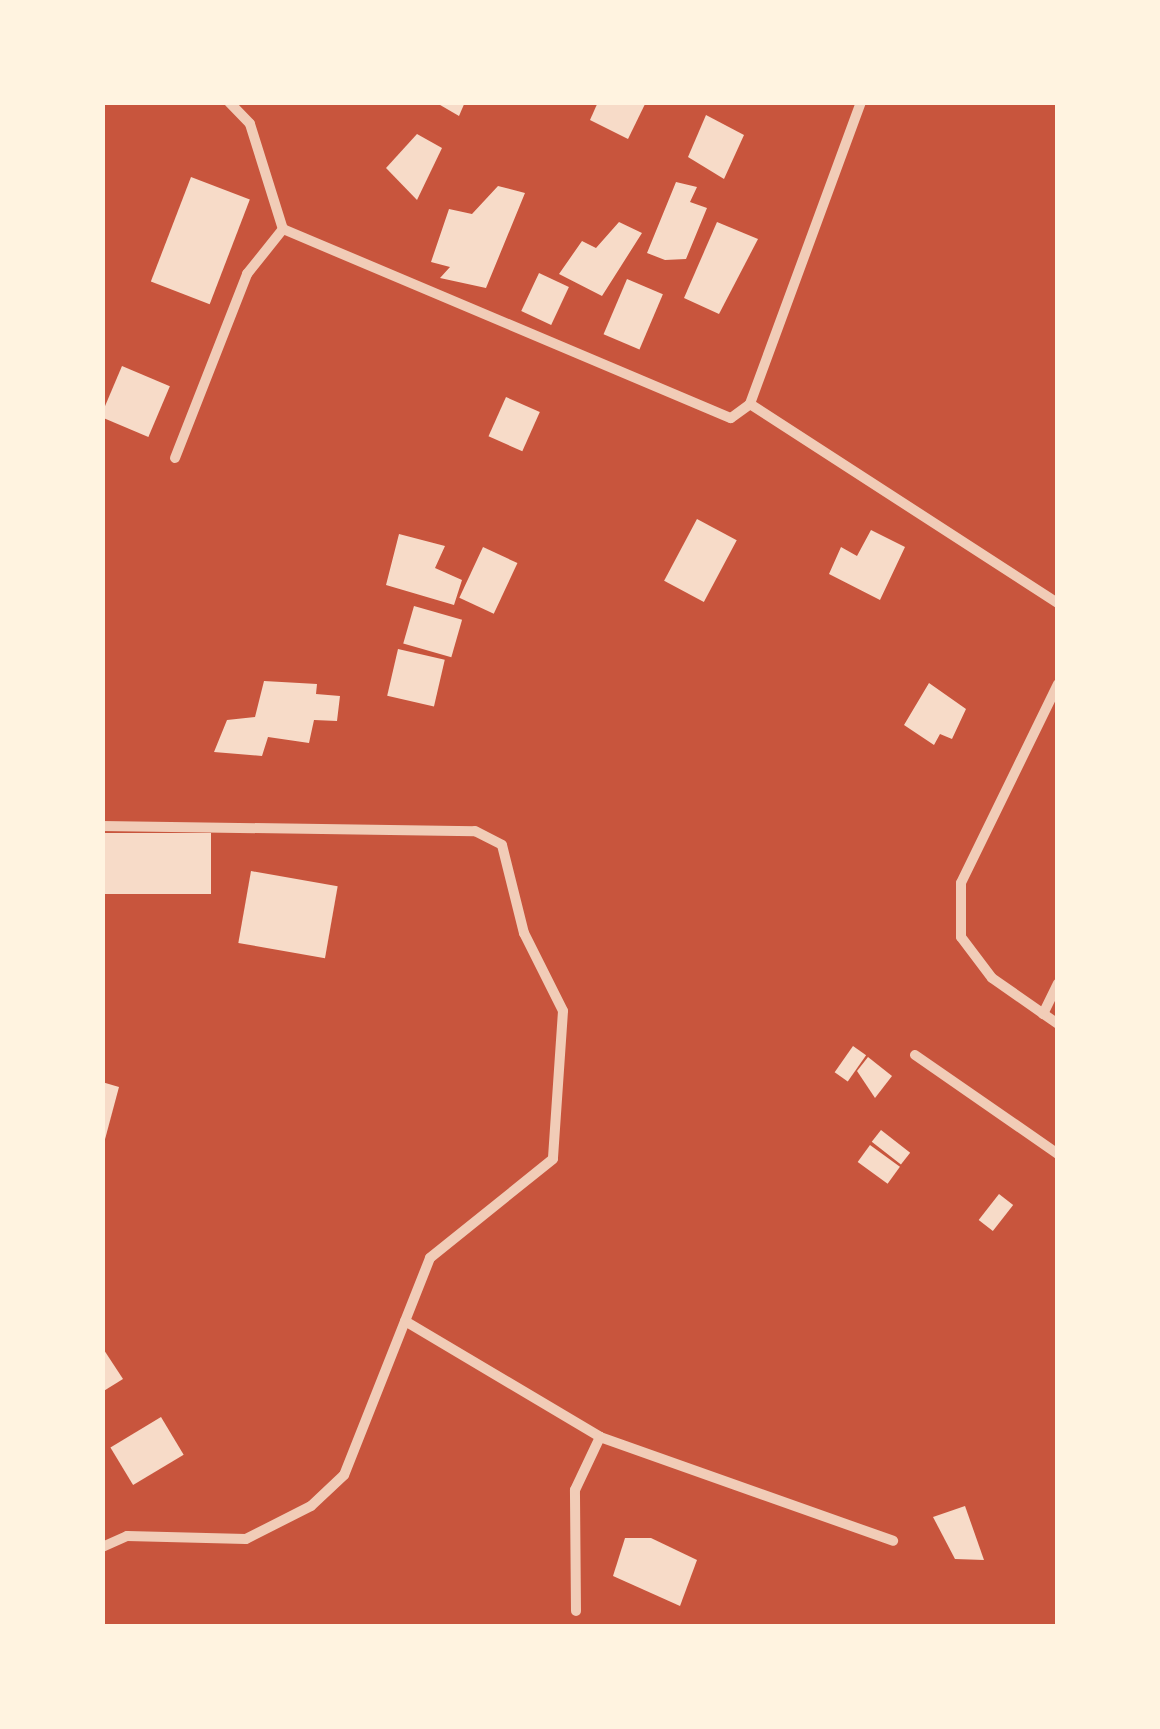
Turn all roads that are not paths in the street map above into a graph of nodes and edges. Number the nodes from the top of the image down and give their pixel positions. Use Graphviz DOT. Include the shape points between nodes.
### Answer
graph roads {
  1 [pos="229,102"];
  2 [pos="861,102"];
  3 [pos="283,229"];
  4 [pos="750,404"];
  5 [pos="174,458"];
  6 [pos="1058,602"];
  7 [pos="1058,684"];
  8 [pos="102,826"];
  9 [pos="1058,983"];
  10 [pos="1043,1014"];
  11 [pos="1058,1024"];
  12 [pos="915,1055"];
  13 [pos="1058,1154"];
  14 [pos="405,1321"];
  15 [pos="600,1438"];
  16 [pos="893,1541"];
  17 [pos="102,1548"];
  18 [pos="576,1611"];
  1 -- 3 [label="street" via="250,124"];
  2 -- 4 [label="street"];
  3 -- 4 [label="street" via="731,418"];
  3 -- 5 [label="street" via="247,274"];
  4 -- 6 [label="street"];
  7 -- 10 [label="street" via="962,883 961,937 992,978"];
  8 -- 14 [label="street" via="475,832 502,845 524,933 563,1011 553,1159 430,1258"];
  9 -- 10 [label="street"];
  10 -- 11 [label="street"];
  12 -- 13 [label="street"];
  14 -- 15 [label="street"];
  14 -- 17 [label="street" via="344,1475 311,1506 246,1539 127,1536"];
  15 -- 16 [label="street"];
  15 -- 18 [label="street" via="575,1490"];
}
